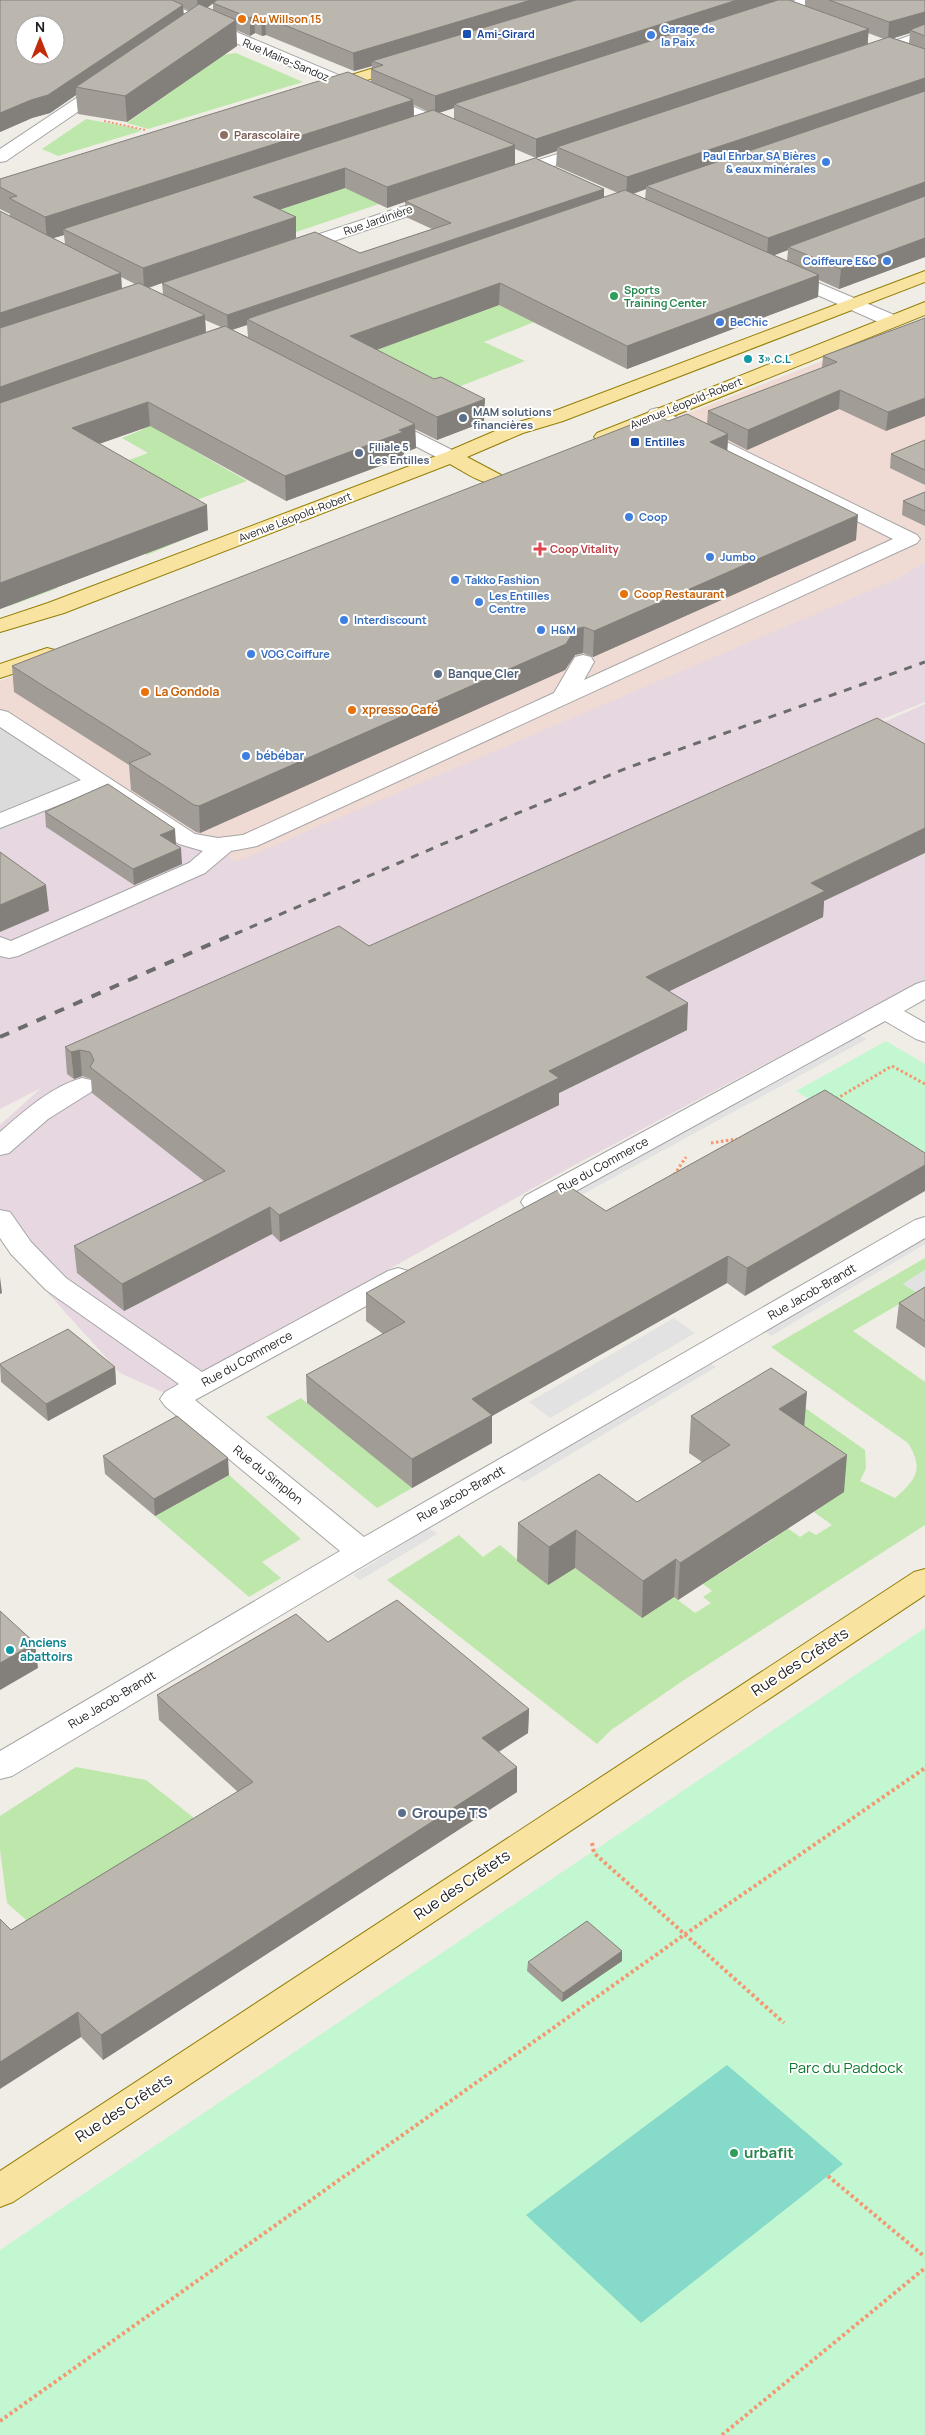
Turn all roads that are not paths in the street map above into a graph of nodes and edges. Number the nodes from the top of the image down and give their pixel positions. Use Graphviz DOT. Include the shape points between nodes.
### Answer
graph roads {
  1 [pos="148,0"];
  2 [pos="758,0"];
  3 [pos="811,0"];
  4 [pos="785,9"];
  5 [pos="215,11"];
  6 [pos="811,19"];
  7 [pos="747,22"];
  8 [pos="193,26"];
  9 [pos="925,34"];
  10 [pos="864,38"];
  11 [pos="890,48"];
  12 [pos="422,58"];
  13 [pos="916,58"];
  14 [pos="853,60"];
  15 [pos="122,75"];
  16 [pos="340,83"];
  17 [pos="312,92"];
  18 [pos="463,113"];
  19 [pos="434,122"];
  20 [pos="415,128"];
  21 [pos="468,137"];
  22 [pos="611,141"];
  23 [pos="511,155"];
  24 [pos="0,157"];
  25 [pos="537,166"];
  26 [pos="563,177"];
  27 [pos="490,182"];
  28 [pos="453,194"];
  29 [pos="276,254"];
  30 [pos="785,259"];
  31 [pos="925,276"];
  32 [pos="852,304"];
  33 [pos="925,308"];
  34 [pos="892,321"];
  35 [pos="363,411"];
  36 [pos="657,414"];
  37 [pos="590,443"];
  38 [pos="451,457"];
  39 [pos="468,489"];
  40 [pos="0,626"];
  41 [pos="67,647"];
  42 [pos="583,662"];
  43 [pos="0,671"];
  44 [pos="561,700"];
  45 [pos="0,717"];
  46 [pos="100,781"];
  47 [pos="0,822"];
  48 [pos="224,845"];
  49 [pos="0,944"];
  50 [pos="925,990"];
  51 [pos="886,1011"];
  52 [pos="925,1034"];
  53 [pos="82,1086"];
  54 [pos="0,1147"];
  55 [pos="509,1216"];
  56 [pos="0,1218"];
  57 [pos="925,1226"];
  58 [pos="422,1264"];
  59 [pos="187,1392"];
  60 [pos="362,1552"];
  61 [pos="925,1580"];
  62 [pos="0,1768"];
  63 [pos="0,2191"];
  1 -- 8 [label="street, Rue Maire-Sandoz"];
  2 -- 4 [label="street"];
  3 -- 4 [label="street"];
  4 -- 6 [label="street"];
  4 -- 7 [label="street"];
  5 -- 8 [label="street"];
  8 -- 16 [label="street, Rue Maire-Sandoz"];
  9 -- 11 [label="street"];
  10 -- 11 [label="street"];
  11 -- 13 [label="street"];
  11 -- 14 [label="street"];
  12 -- 16 [label="main road"];
  15 -- 24 [label="street"];
  16 -- 17 [label="main road"];
  16 -- 19 [label="street, Rue Maire-Sandoz"];
  18 -- 19 [label="street"];
  19 -- 20 [label="street"];
  19 -- 21 [label="street, Rue Maire-Sandoz"];
  22 -- 25 [label="street"];
  23 -- 25 [label="street"];
  25 -- 26 [label="street"];
  25 -- 27 [label="street"];
  28 -- 29 [label="street, Rue Jardinière"];
  30 -- 32 [label="street" via="766,266"];
  31 -- 32 [label="main road, Avenue Léopold-Robert"];
  32 -- 34 [label="street"];
  32 -- 38 [label="main road, Avenue Léopold-Robert" via="556,418 507,432"];
  33 -- 34 [label="main road, Avenue Léopold-Robert"];
  34 -- 36 [label="main road, Avenue Léopold-Robert"];
  35 -- 38 [label="street"];
  36 -- 37 [label="main road, Avenue Léopold-Robert"];
  36 -- 44 [label="street" via="910,539"];
  38 -- 39 [label="main road" via="503,476"];
  38 -- 40 [label="main road, Avenue Léopold-Robert" via="56,608"];
  41 -- 43 [label="main road"];
  42 -- 44 [label="street"];
  44 -- 48 [label="street" via="268,833 249,841"];
  45 -- 46 [label="street"];
  46 -- 47 [label="street"];
  46 -- 48 [label="street" via="187,838 199,844"];
  48 -- 49 [label="street" via="197,868 45,936 9,951"];
  50 -- 51 [label="street, Rue du Commerce"];
  51 -- 52 [label="street"];
  51 -- 55 [label="street, Rue du Commerce"];
  53 -- 54 [label="street" via="53,1102"];
  56 -- 59 [label="street, Rue du Simplon" via="21,1248 56,1284"];
  57 -- 60 [label="street, Rue Jacob-Brandt"];
  58 -- 59 [label="street, Rue du Commerce"];
  59 -- 60 [label="street, Rue du Simplon"];
  60 -- 62 [label="street, Rue Jacob-Brandt"];
  61 -- 63 [label="main road, Rue des Crêtets"];
}
